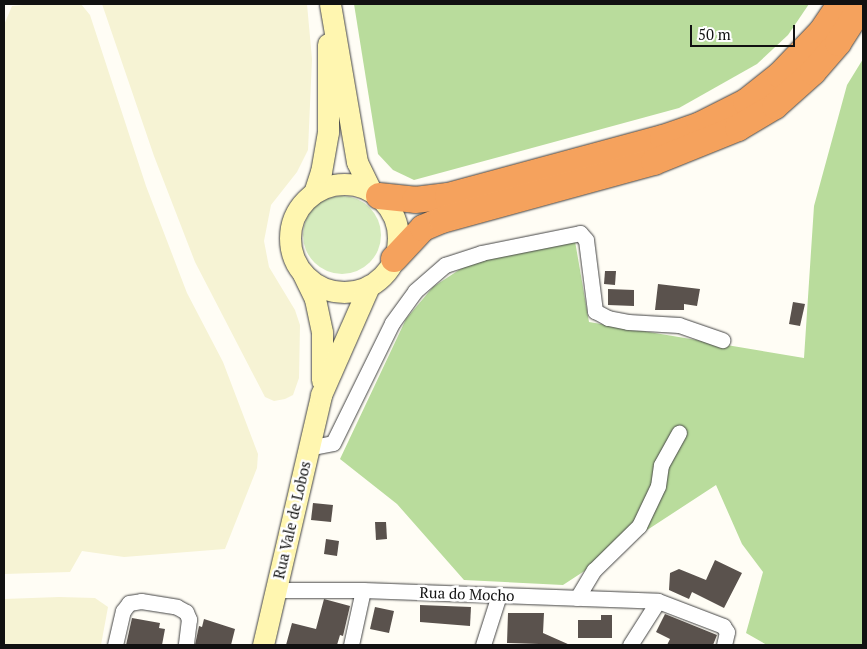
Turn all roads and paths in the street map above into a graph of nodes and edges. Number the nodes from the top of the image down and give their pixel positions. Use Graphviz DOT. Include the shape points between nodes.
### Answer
graph roads {
  1 [pos="329,4"];
  2 [pos="840,4"];
  3 [pos="863,4"];
  4 [pos="314,192"];
  5 [pos="375,194"];
  6 [pos="394,259"];
  7 [pos="301,271"];
  8 [pos="369,286"];
  9 [pos="722,340"];
  10 [pos="321,395"];
  11 [pos="679,433"];
  12 [pos="308,448"];
  13 [pos="275,590"];
  14 [pos="363,590"];
  15 [pos="499,595"];
  16 [pos="577,598"];
  17 [pos="658,601"];
  18 [pos="115,645"];
  19 [pos="186,645"];
  20 [pos="263,645"];
  21 [pos="351,645"];
  22 [pos="483,645"];
  23 [pos="630,645"];
  24 [pos="724,645"];
  1 -- 4 [label="main road" via="328,132 322,172"];
  1 -- 5 [label="main road" via="357,162"];
  2 -- 5 [label="highway" via="822,31 780,75 746,102 700,125 664,138 448,196 415,200"];
  3 -- 6 [label="highway" via="838,43 813,72 775,106 738,128 713,141 654,162 442,220 423,228"];
  4 -- 5 [label="main road" via="342,184"];
  4 -- 7 [label="main road" via="293,218 290,236 292,254"];
  5 -- 6 [label="main road" via="388,206 396,225"];
  6 -- 8 [label="main road"];
  7 -- 8 [label="main road" via="325,288 340,292"];
  7 -- 10 [label="main road" via="315,298 322,332"];
  8 -- 10 [label="main road"];
  9 -- 12 [label="street" via="679,325 622,321 595,311 586,240 580,233 481,253 445,265 415,291 392,323 333,443"];
  10 -- 12 [label="main road, Rua Vale de Lobos"];
  11 -- 16 [label="street" via="661,465 658,486 639,526 594,570"];
  12 -- 13 [label="main road, Rua Vale de Lobos"];
  13 -- 14 [label="street, Rua do Mocho"];
  13 -- 20 [label="main road, Rua Vale de Lobos"];
  14 -- 15 [label="street, Rua do Mocho"];
  14 -- 21 [label="street"];
  15 -- 16 [label="street, Rua do Mocho"];
  15 -- 22 [label="street"];
  16 -- 17 [label="street, Rua do Mocho"];
  17 -- 23 [label="street"];
  17 -- 24 [label="street, Rua do Mocho" via="723,626 727,632"];
  18 -- 19 [label="street" via="123,611 129,603 141,601 178,606 186,612 189,619"];
}
